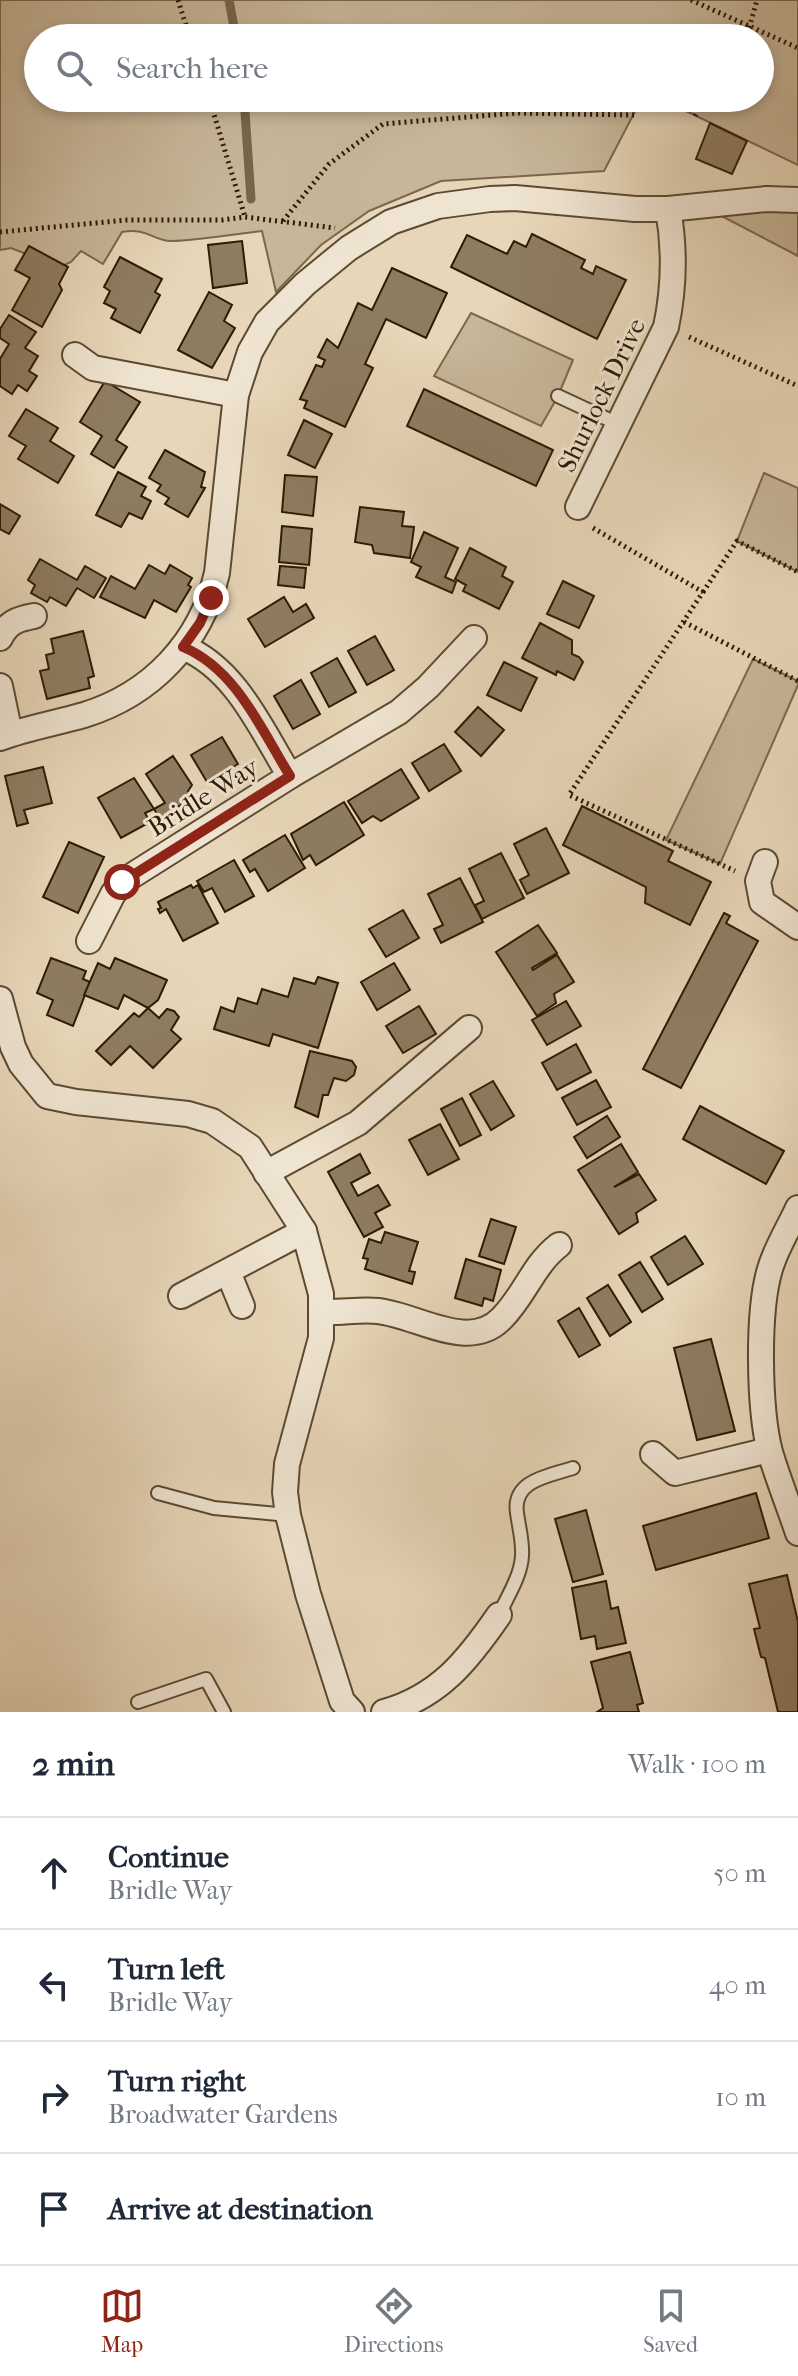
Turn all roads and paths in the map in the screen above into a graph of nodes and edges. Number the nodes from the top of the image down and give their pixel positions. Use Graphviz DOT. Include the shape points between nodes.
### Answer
graph roads {
  1 [pos="178,0"];
  2 [pos="691,0"];
  3 [pos="757,0"];
  4 [pos="186,24"];
  5 [pos="748,24"];
  6 [pos="750,24"];
  7 [pos="774,36"];
  8 [pos="798,48"];
  9 [pos="213,112"];
  10 [pos="697,112"];
  11 [pos="634,115"];
  12 [pos="695,116"];
  13 [pos="798,200"];
  14 [pos="668,209"];
  15 [pos="245,217"];
  16 [pos="283,221"];
  17 [pos="0,232"];
  18 [pos="366,238"];
  19 [pos="666,327"];
  20 [pos="75,355"];
  21 [pos="798,386"];
  22 [pos="236,395"];
  23 [pos="558,396"];
  24 [pos="618,424"];
  25 [pos="578,507"];
  26 [pos="798,572"];
  27 [pos="703,592"];
  28 [pos="34,616"];
  29 [pos="684,622"];
  30 [pos="0,638"];
  31 [pos="474,638"];
  32 [pos="183,647"];
  33 [pos="798,681"];
  34 [pos="0,686"];
  35 [pos="5,736"];
  36 [pos="290,776"];
  37 [pos="762,872"];
  38 [pos="798,927"];
  39 [pos="89,941"];
  40 [pos="0,999"];
  41 [pos="469,1028"];
  42 [pos="266,1173"];
  43 [pos="798,1208"];
  44 [pos="304,1231"];
  45 [pos="559,1245"];
  46 [pos="228,1272"];
  47 [pos="181,1296"];
  48 [pos="242,1306"];
  49 [pos="322,1312"];
  50 [pos="769,1450"];
  51 [pos="653,1454"];
  52 [pos="573,1468"];
  53 [pos="158,1493"];
  54 [pos="288,1515"];
  55 [pos="798,1533"];
  56 [pos="499,1615"];
  57 [pos="138,1702"];
  58 [pos="349,1709"];
  59 [pos="224,1712"];
  60 [pos="384,1712"];
  1 -- 4 [label="path"];
  2 -- 5 [label="path"];
  3 -- 6 [label="path"];
  7 -- 8 [label="path"];
  9 -- 15 [label="path"];
  10 -- 12 [label="path"];
  11 -- 16 [label="path" via="517,113 383,124 329,164"];
  13 -- 14 [label="street"];
  14 -- 18 [label="street" via="490,199 438,206 391,222"];
  14 -- 19 [label="street, Shurlock Drive" via="672,300"];
  15 -- 16 [label="path"];
  15 -- 17 [label="path" via="127,220"];
  16 -- 18 [label="path" via="354,231"];
  18 -- 22 [label="street" via="305,284 267,322"];
  19 -- 21 [label="path"];
  19 -- 24 [label="street, Shurlock Drive"];
  20 -- 22 [label="street" via="93,368"];
  22 -- 32 [label="street" via="217,573 200,623"];
  23 -- 24 [label="lane"];
  24 -- 25 [label="street, Shurlock Drive"];
  25 -- 27 [label="path" via="574,516"];
  26 -- 27 [label="path" via="737,541"];
  27 -- 29 [label="path"];
  28 -- 30 [label="street" via="14,621"];
  29 -- 33 [label="path"];
  29 -- 37 [label="path" via="569,795"];
  31 -- 36 [label="street, Bridle Way" via="399,712"];
  32 -- 35 [label="street" via="157,675 124,698"];
  32 -- 36 [label="street, Bridle Way" via="233,684"];
  34 -- 35 [label="street"];
  36 -- 39 [label="street, Bridle Way" via="122,882"];
  37 -- 38 [label="street" via="762,902"];
  40 -- 42 [label="street" via="21,1064 47,1096 212,1121 250,1147"];
  41 -- 42 [label="street" via="358,1123"];
  42 -- 44 [label="street"];
  43 -- 50 [label="street" via="770,1268 763,1297 762,1387"];
  44 -- 46 [label="street"];
  44 -- 49 [label="street"];
  45 -- 49 [label="street" via="543,1258 500,1321 474,1333 376,1310"];
  46 -- 47 [label="street"];
  46 -- 48 [label="street"];
  49 -- 54 [label="street" via="321,1338 287,1464"];
  50 -- 51 [label="street" via="675,1473"];
  50 -- 55 [label="street"];
  52 -- 56 [label="lane" via="531,1481 520,1490 516,1505 522,1560"];
  53 -- 54 [label="lane" via="214,1508"];
  54 -- 58 [label="street" via="308,1594"];
  56 -- 60 [label="street" via="458,1669 415,1702"];
  57 -- 59 [label="lane" via="206,1679"];
}
